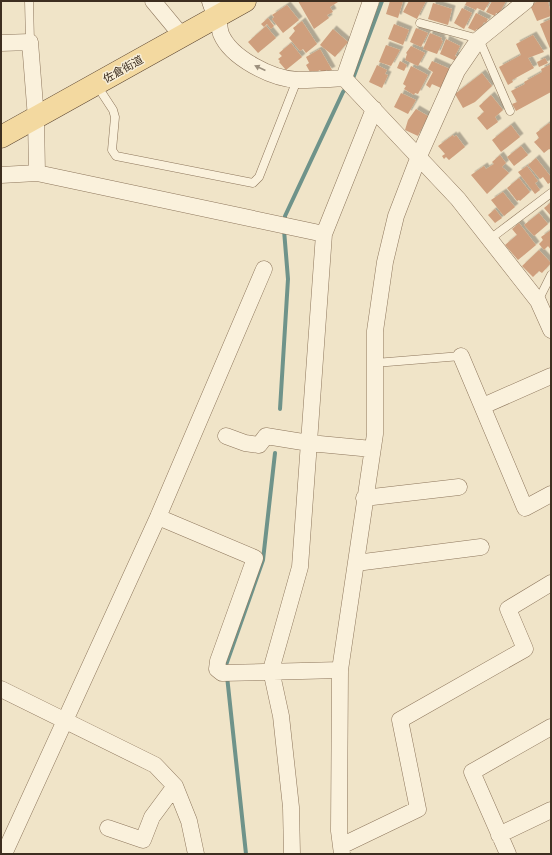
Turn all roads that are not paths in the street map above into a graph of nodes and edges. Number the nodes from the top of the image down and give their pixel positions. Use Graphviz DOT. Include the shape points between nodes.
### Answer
graph roads {
  1 [pos="29,1"];
  2 [pos="153,1"];
  3 [pos="245,1"];
  4 [pos="526,1"];
  5 [pos="368,3"];
  6 [pos="215,8"];
  7 [pos="420,23"];
  8 [pos="182,36"];
  9 [pos="479,39"];
  10 [pos="30,42"];
  11 [pos="1,44"];
  12 [pos="296,80"];
  13 [pos="348,82"];
  14 [pos="96,84"];
  15 [pos="374,108"];
  16 [pos="510,111"];
  17 [pos="36,118"];
  18 [pos="1,137"];
  19 [pos="419,156"];
  20 [pos="37,173"];
  21 [pos="1,175"];
  22 [pos="551,193"];
  23 [pos="324,234"];
  24 [pos="490,239"];
  25 [pos="264,269"];
  26 [pos="551,275"];
  27 [pos="538,301"];
  28 [pos="551,330"];
  29 [pos="461,356"];
  30 [pos="375,363"];
  31 [pos="551,376"];
  32 [pos="483,406"];
  33 [pos="226,436"];
  34 [pos="309,443"];
  35 [pos="372,449"];
  36 [pos="459,487"];
  37 [pos="551,494"];
  38 [pos="364,498"];
  39 [pos="158,517"];
  40 [pos="481,547"];
  41 [pos="356,563"];
  42 [pos="551,583"];
  43 [pos="271,670"];
  44 [pos="340,670"];
  45 [pos="1,689"];
  46 [pos="65,719"];
  47 [pos="551,727"];
  48 [pos="175,786"];
  49 [pos="551,810"];
  50 [pos="108,828"];
  51 [pos="499,835"];
  52 [pos="342,850"];
  53 [pos="4,854"];
  54 [pos="196,854"];
  55 [pos="292,854"];
  56 [pos="508,854"];
  1 -- 10 [label="lane"];
  2 -- 8 [label="street"];
  3 -- 6 [label="main road, 佐倉街道"];
  4 -- 9 [label="street"];
  5 -- 13 [label="street"];
  6 -- 8 [label="main road, 佐倉街道"];
  12 -- 6 [label="street, one-way" via="279,77 252,64 230,48 221,33"];
  7 -- 9 [label="lane"];
  8 -- 14 [label="main road, 佐倉街道"];
  9 -- 16 [label="lane"];
  9 -- 19 [label="street" via="456,71"];
  10 -- 11 [label="street"];
  10 -- 17 [label="street"];
  12 -- 13 [label="street"];
  12 -- 14 [label="lane" via="259,177 253,183 116,156 112,150 115,117"];
  13 -- 15 [label="street"];
  14 -- 17 [label="main road, 佐倉街道"];
  15 -- 19 [label="street"];
  15 -- 23 [label="street"];
  17 -- 18 [label="main road, 佐倉街道"];
  17 -- 20 [label="street"];
  19 -- 24 [label="street"];
  19 -- 30 [label="street" via="396,216 385,262 375,332"];
  20 -- 21 [label="street"];
  20 -- 23 [label="street"];
  22 -- 24 [label="lane"];
  23 -- 34 [label="street"];
  24 -- 27 [label="street"];
  25 -- 39 [label="street"];
  26 -- 27 [label="lane"];
  27 -- 28 [label="street"];
  29 -- 30 [label="lane"];
  29 -- 32 [label="street"];
  30 -- 35 [label="street" via="375,434"];
  31 -- 32 [label="street"];
  32 -- 37 [label="street" via="525,508"];
  33 -- 34 [label="street" via="259,445 266,436"];
  34 -- 35 [label="street"];
  34 -- 43 [label="street" via="300,567"];
  35 -- 38 [label="street"];
  36 -- 38 [label="street"];
  38 -- 41 [label="street"];
  39 -- 43 [label="street" via="255,558 218,661 218,669 227,672"];
  39 -- 46 [label="street"];
  40 -- 41 [label="street"];
  41 -- 44 [label="street"];
  42 -- 52 [label="street" via="508,609 525,649 400,720 418,809"];
  43 -- 44 [label="street"];
  43 -- 55 [label="street" via="281,716 291,807"];
  44 -- 52 [label="street" via="339,831"];
  45 -- 46 [label="street"];
  46 -- 48 [label="street" via="155,765"];
  46 -- 53 [label="street"];
  47 -- 51 [label="street" via="472,772"];
  48 -- 50 [label="street" via="152,817 144,840"];
  48 -- 54 [label="street" via="190,821"];
  49 -- 51 [label="street"];
  51 -- 56 [label="street"];
}
